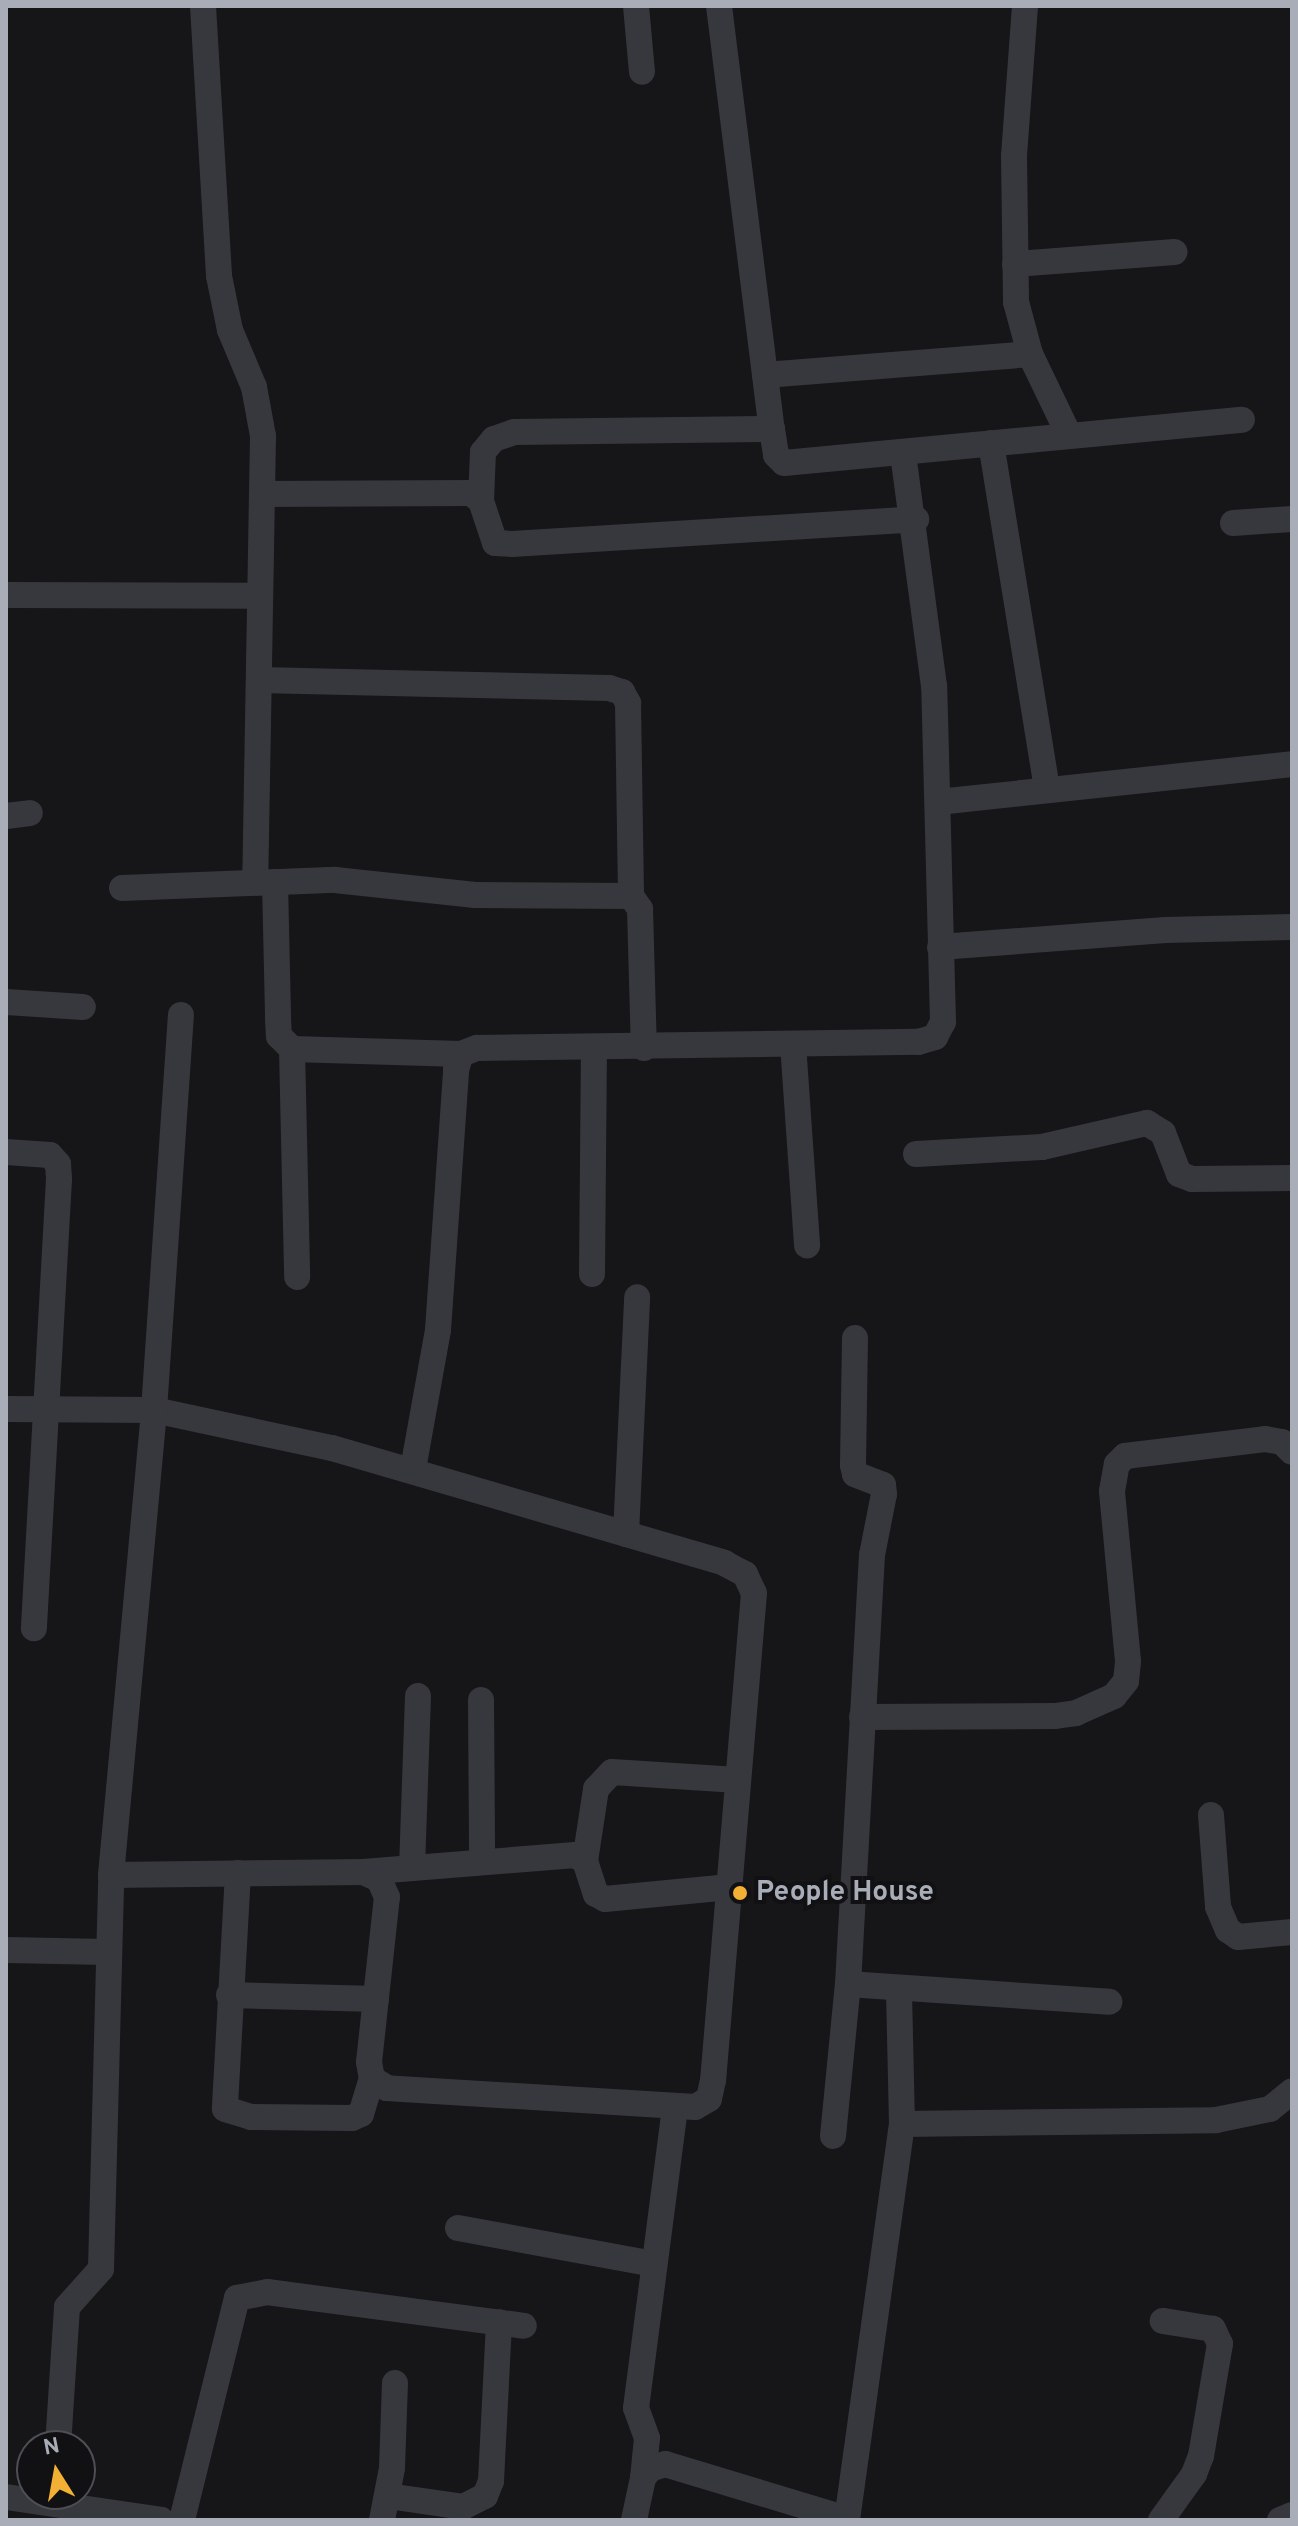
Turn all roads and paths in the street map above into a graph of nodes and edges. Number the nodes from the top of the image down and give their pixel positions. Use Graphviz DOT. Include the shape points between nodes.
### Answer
graph roads {
  1 [pos="203,6"];
  2 [pos="636,6"];
  3 [pos="719,6"];
  4 [pos="1025,6"];
  5 [pos="642,72"];
  6 [pos="1175,252"];
  7 [pos="1015,264"];
  8 [pos="1030,354"];
  9 [pos="765,375"];
  10 [pos="1242,420"];
  11 [pos="772,429"];
  12 [pos="1069,435"];
  13 [pos="991,443"];
  14 [pos="903,453"];
  15 [pos="263,494"];
  16 [pos="481,501"];
  17 [pos="916,519"];
  18 [pos="1292,519"];
  19 [pos="1233,523"];
  20 [pos="6,595"];
  21 [pos="260,596"];
  22 [pos="259,680"];
  23 [pos="1292,764"];
  24 [pos="1047,790"];
  25 [pos="938,802"];
  26 [pos="265,882"];
  27 [pos="122,888"];
  28 [pos="631,896"];
  29 [pos="1292,927"];
  30 [pos="940,947"];
  31 [pos="6,1002"];
  32 [pos="83,1007"];
  33 [pos="181,1015"];
  34 [pos="793,1044"];
  35 [pos="594,1048"];
  36 [pos="644,1048"];
  37 [pos="292,1049"];
  38 [pos="461,1054"];
  39 [pos="6,1152"];
  40 [pos="916,1154"];
  41 [pos="1292,1178"];
  42 [pos="807,1246"];
  43 [pos="592,1274"];
  44 [pos="297,1277"];
  45 [pos="637,1297"];
  46 [pos="855,1338"];
  47 [pos="6,1409"];
  48 [pos="48,1409"];
  49 [pos="154,1410"];
  50 [pos="1292,1452"];
  51 [pos="413,1469"];
  52 [pos="626,1534"];
  53 [pos="34,1628"];
  54 [pos="418,1696"];
  55 [pos="481,1700"];
  56 [pos="862,1717"];
  57 [pos="738,1780"];
  58 [pos="1211,1815"];
  59 [pos="585,1861"];
  60 [pos="482,1862"];
  61 [pos="412,1868"];
  62 [pos="363,1872"];
  63 [pos="238,1873"];
  64 [pos="111,1875"];
  65 [pos="729,1887"];
  66 [pos="1292,1932"];
  67 [pos="6,1950"];
  68 [pos="108,1952"];
  69 [pos="848,1984"];
  70 [pos="899,1988"];
  71 [pos="229,1995"];
  72 [pos="376,1999"];
  73 [pos="1109,2002"];
  74 [pos="372,2079"];
  75 [pos="1292,2091"];
  76 [pos="675,2108"];
  77 [pos="902,2124"];
  78 [pos="833,2136"];
  79 [pos="458,2228"];
  80 [pos="654,2264"];
  81 [pos="1163,2321"];
  82 [pos="395,2383"];
  83 [pos="59,2430"];
  84 [pos="643,2478"];
  85 [pos="96,2507"];
  86 [pos="385,2508"];
  87 [pos="1292,2515"];
  88 [pos="161,2520"];
  89 [pos="182,2520"];
  90 [pos="634,2520"];
  91 [pos="847,2520"];
  92 [pos="1161,2520"];
  93 [pos="1280,2520"];
  1 -- 15 [label="street" via="219,276 230,330 260,407"];
  2 -- 5 [label="street"];
  3 -- 9 [label="street"];
  4 -- 7 [label="street" via="1014,156"];
  6 -- 7 [label="street"];
  7 -- 8 [label="street" via="1016,302"];
  8 -- 9 [label="street"];
  8 -- 12 [label="street"];
  9 -- 11 [label="street"];
  10 -- 12 [label="street"];
  11 -- 14 [label="street" via="776,455 784,463"];
  11 -- 16 [label="street" via="514,432 494,439 483,452"];
  12 -- 13 [label="street"];
  13 -- 14 [label="street"];
  13 -- 24 [label="street"];
  14 -- 17 [label="street"];
  15 -- 16 [label="street" via="454,490"];
  15 -- 21 [label="street"];
  16 -- 17 [label="street" via="495,543 512,544"];
  17 -- 25 [label="street" via="934,686"];
  18 -- 19 [label="street"];
  20 -- 21 [label="street"];
  21 -- 22 [label="street"];
  22 -- 26 [label="street"];
  22 -- 28 [label="street" via="622,692 628,703"];
  23 -- 24 [label="street"];
  24 -- 25 [label="street"];
  25 -- 30 [label="street"];
  26 -- 27 [label="street"];
  26 -- 28 [label="street" via="335,880 501,896"];
  26 -- 37 [label="street" via="279,1036"];
  28 -- 36 [label="street" via="640,909"];
  29 -- 30 [label="street" via="1165,930"];
  30 -- 34 [label="street" via="943,1022 935,1037"];
  31 -- 32 [label="street"];
  33 -- 49 [label="street"];
  34 -- 36 [label="street"];
  34 -- 42 [label="street"];
  35 -- 36 [label="street"];
  35 -- 38 [label="street" via="477,1048"];
  35 -- 43 [label="street"];
  37 -- 38 [label="street"];
  37 -- 44 [label="street"];
  38 -- 51 [label="street" via="438,1330"];
  39 -- 48 [label="street" via="50,1155 58,1164"];
  40 -- 41 [label="street" via="1042,1147 1147,1123 1163,1133 1179,1174 1192,1179"];
  45 -- 52 [label="street"];
  46 -- 56 [label="street" via="853,1465 855,1474 883,1485 884,1494 872,1555"];
  47 -- 48 [label="street"];
  48 -- 49 [label="street"];
  48 -- 53 [label="street"];
  49 -- 51 [label="street"];
  49 -- 64 [label="street"];
  50 -- 56 [label="street" via="1282,1442 1265,1439 1125,1456 1117,1464 1112,1491 1128,1661 1126,1681 1114,1696 1055,1716"];
  51 -- 52 [label="street"];
  52 -- 57 [label="street" via="724,1563 745,1574 750,1583 754,1593"];
  54 -- 61 [label="street"];
  55 -- 60 [label="street"];
  56 -- 69 [label="street"];
  57 -- 59 [label="street" via="612,1772 596,1789"];
  57 -- 65 [label="street"];
  58 -- 66 [label="street" via="1218,1907 1228,1930 1238,1937"];
  59 -- 60 [label="street" via="575,1855"];
  59 -- 65 [label="street" via="596,1894 605,1899"];
  60 -- 61 [label="street"];
  61 -- 62 [label="street"];
  62 -- 63 [label="street"];
  62 -- 72 [label="street" via="379,1879 387,1897"];
  63 -- 64 [label="street"];
  63 -- 71 [label="street"];
  64 -- 68 [label="street"];
  65 -- 76 [label="street" via="709,2099"];
  67 -- 68 [label="street"];
  68 -- 83 [label="street" via="101,2269 67,2307"];
  69 -- 70 [label="street"];
  69 -- 78 [label="street"];
  70 -- 73 [label="street"];
  70 -- 77 [label="street"];
  71 -- 72 [label="street"];
  71 -- 74 [label="street" via="225,2109 251,2117 352,2118 361,2114"];
  72 -- 74 [label="street"];
  74 -- 76 [label="street" via="387,2088"];
  75 -- 77 [label="street" via="1270,2109 1216,2120"];
  76 -- 80 [label="street"];
  77 -- 91 [label="street"];
  79 -- 80 [label="street"];
  80 -- 84 [label="street" via="636,2408 647,2438"];
  81 -- 92 [label="street" via="1213,2329 1220,2344 1201,2456"];
  82 -- 86 [label="street"];
  84 -- 90 [label="street"];
  84 -- 91 [label="street" via="665,2464 680,2466"];
  85 -- 88 [label="street"];
  86 -- 89 [label="street" via="463,2507 485,2496 511,2324 267,2292 237,2298"];
  87 -- 93 [label="street"];
}
